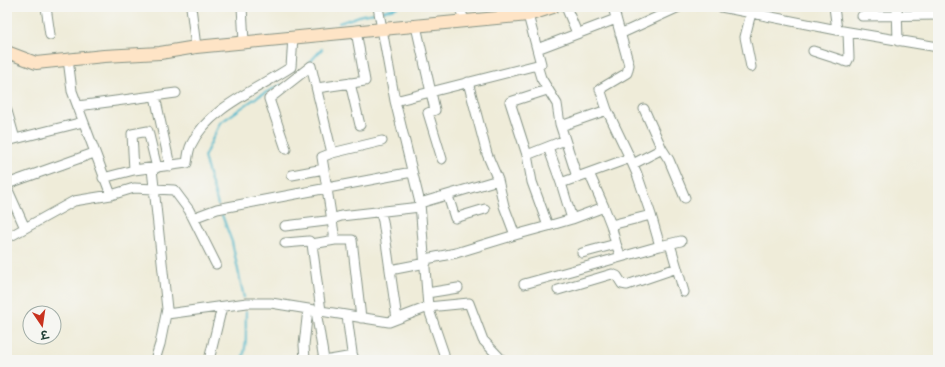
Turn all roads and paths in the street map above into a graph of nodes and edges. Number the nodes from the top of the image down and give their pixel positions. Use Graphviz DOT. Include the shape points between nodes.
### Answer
graph roads {
  1 [pos="46,7"];
  2 [pos="191,7"];
  3 [pos="242,7"];
  4 [pos="378,7"];
  5 [pos="460,7"];
  6 [pos="553,7"];
  7 [pos="566,7"];
  8 [pos="613,7"];
  9 [pos="679,7"];
  10 [pos="721,7"];
  11 [pos="834,7"];
  12 [pos="897,11"];
  13 [pos="751,13"];
  14 [pos="528,15"];
  15 [pos="938,15"];
  16 [pos="862,16"];
  17 [pos="616,19"];
  18 [pos="464,21"];
  19 [pos="416,26"];
  20 [pos="381,29"];
  21 [pos="837,30"];
  22 [pos="356,31"];
  23 [pos="848,32"];
  24 [pos="577,33"];
  25 [pos="620,34"];
  26 [pos="50,35"];
  27 [pos="293,37"];
  28 [pos="898,41"];
  29 [pos="244,42"];
  30 [pos="196,47"];
  31 [pos="938,47"];
  32 [pos="537,49"];
  33 [pos="814,51"];
  34 [pos="7,52"];
  35 [pos="68,59"];
  36 [pos="537,65"];
  37 [pos="751,68"];
  38 [pos="468,82"];
  39 [pos="350,83"];
  40 [pos="317,88"];
  41 [pos="547,90"];
  42 [pos="431,92"];
  43 [pos="176,93"];
  44 [pos="155,96"];
  45 [pos="395,101"];
  46 [pos="78,106"];
  47 [pos="644,109"];
  48 [pos="607,110"];
  49 [pos="7,111"];
  50 [pos="83,122"];
  51 [pos="360,125"];
  52 [pos="561,126"];
  53 [pos="11,140"];
  54 [pos="565,140"];
  55 [pos="382,141"];
  56 [pos="548,147"];
  57 [pos="286,149"];
  58 [pos="662,149"];
  59 [pos="94,153"];
  60 [pos="332,153"];
  61 [pos="526,155"];
  62 [pos="442,159"];
  63 [pos="631,161"];
  64 [pos="170,166"];
  65 [pos="155,168"];
  66 [pos="324,169"];
  67 [pos="134,170"];
  68 [pos="412,172"];
  69 [pos="589,173"];
  70 [pos="292,175"];
  71 [pos="577,177"];
  72 [pos="103,178"];
  73 [pos="498,180"];
  74 [pos="561,183"];
  75 [pos="327,187"];
  76 [pos="7,188"];
  77 [pos="154,189"];
  78 [pos="111,195"];
  79 [pos="448,196"];
  80 [pos="685,198"];
  81 [pos="420,205"];
  82 [pos="604,207"];
  83 [pos="485,209"];
  84 [pos="380,211"];
  85 [pos="650,215"];
  86 [pos="193,218"];
  87 [pos="332,219"];
  88 [pos="572,219"];
  89 [pos="611,225"];
  90 [pos="285,226"];
  91 [pos="548,226"];
  92 [pos="25,228"];
  93 [pos="515,235"];
  94 [pos="7,238"];
  95 [pos="335,240"];
  96 [pos="681,241"];
  97 [pos="285,243"];
  98 [pos="312,244"];
  99 [pos="616,244"];
  100 [pos="670,244"];
  101 [pos="660,246"];
  102 [pos="582,253"];
  103 [pos="621,257"];
  104 [pos="426,261"];
  105 [pos="216,264"];
  106 [pos="677,268"];
  107 [pos="390,270"];
  108 [pos="524,284"];
  109 [pos="458,288"];
  110 [pos="558,290"];
  111 [pos="684,292"];
  112 [pos="427,293"];
  113 [pos="222,307"];
  114 [pos="428,307"];
  115 [pos="315,310"];
  116 [pos="167,314"];
  117 [pos="347,316"];
  118 [pos="361,318"];
  119 [pos="396,319"];
  120 [pos="444,354"];
  121 [pos="353,358"];
  122 [pos="155,360"];
  123 [pos="209,360"];
  124 [pos="305,360"];
  125 [pos="324,360"];
  126 [pos="330,360"];
  127 [pos="502,360"];
  1 -- 26 [label="street"];
  2 -- 30 [label="street"];
  3 -- 29 [label="street"];
  4 -- 20 [label="street"];
  5 -- 18 [label="street"];
  6 -- 14 [label="street"];
  7 -- 24 [label="street"];
  8 -- 17 [label="street"];
  9 -- 25 [label="street"];
  10 -- 13 [label="street"];
  11 -- 21 [label="street"];
  12 -- 15 [label="street"];
  12 -- 16 [label="street"];
  12 -- 28 [label="street"];
  13 -- 21 [label="street"];
  13 -- 37 [label="street" via="745,37"];
  14 -- 18 [label="street"];
  14 -- 32 [label="street"];
  17 -- 24 [label="street"];
  17 -- 25 [label="street"];
  18 -- 19 [label="street"];
  19 -- 20 [label="street"];
  19 -- 42 [label="street"];
  20 -- 22 [label="street"];
  20 -- 45 [label="street"];
  21 -- 23 [label="street"];
  22 -- 27 [label="street"];
  22 -- 39 [label="street" via="365,80"];
  23 -- 28 [label="street"];
  23 -- 33 [label="street" via="847,62"];
  24 -- 32 [label="street"];
  25 -- 48 [label="street" via="629,65 627,73 600,89"];
  27 -- 29 [label="street"];
  27 -- 64 [label="street" via="291,67 207,121 190,146 186,164"];
  28 -- 31 [label="street"];
  29 -- 30 [label="street"];
  30 -- 35 [label="street" via="160,53"];
  32 -- 36 [label="street" via="540,64"];
  34 -- 35 [label="street" via="36,63"];
  35 -- 46 [label="street" via="72,91"];
  36 -- 38 [label="street"];
  36 -- 41 [label="street"];
  38 -- 42 [label="street"];
  38 -- 73 [label="street" via="487,154"];
  39 -- 40 [label="street"];
  39 -- 51 [label="street"];
  40 -- 57 [label="street" via="311,66 269,99"];
  40 -- 60 [label="street"];
  41 -- 52 [label="street" via="557,104"];
  41 -- 61 [label="street" via="510,102"];
  42 -- 45 [label="street"];
  42 -- 62 [label="street" via="435,110 428,113"];
  43 -- 44 [label="street"];
  44 -- 46 [label="street"];
  44 -- 64 [label="street"];
  45 -- 68 [label="street"];
  46 -- 50 [label="street"];
  47 -- 58 [label="street"];
  48 -- 52 [label="street"];
  48 -- 63 [label="street"];
  49 -- 53 [label="street"];
  50 -- 53 [label="street"];
  50 -- 59 [label="street"];
  52 -- 54 [label="street"];
  54 -- 56 [label="street"];
  54 -- 71 [label="street"];
  55 -- 60 [label="street"];
  56 -- 61 [label="street"];
  56 -- 74 [label="street"];
  58 -- 63 [label="street"];
  58 -- 80 [label="street"];
  59 -- 72 [label="street"];
  59 -- 76 [label="street"];
  60 -- 66 [label="street" via="322,158"];
  61 -- 91 [label="street" via="532,182"];
  63 -- 69 [label="street"];
  63 -- 85 [label="street"];
  64 -- 65 [label="street"];
  65 -- 67 [label="street"];
  65 -- 67 [label="street" via="148,131 132,134"];
  65 -- 77 [label="street"];
  66 -- 70 [label="street"];
  66 -- 75 [label="street"];
  67 -- 72 [label="street"];
  68 -- 75 [label="street"];
  68 -- 81 [label="street"];
  69 -- 71 [label="street"];
  69 -- 82 [label="street"];
  71 -- 74 [label="street"];
  72 -- 78 [label="street"];
  73 -- 79 [label="street"];
  73 -- 93 [label="street"];
  74 -- 88 [label="street"];
  75 -- 86 [label="street" via="217,209"];
  75 -- 87 [label="street"];
  76 -- 92 [label="street"];
  77 -- 78 [label="street" via="134,188"];
  77 -- 86 [label="street" via="174,190"];
  77 -- 116 [label="street"];
  78 -- 92 [label="street" via="74,201"];
  79 -- 81 [label="street"];
  79 -- 83 [label="street" via="455,218"];
  81 -- 84 [label="street"];
  81 -- 104 [label="street"];
  82 -- 88 [label="street"];
  82 -- 89 [label="street"];
  84 -- 87 [label="street"];
  84 -- 107 [label="street"];
  85 -- 89 [label="street"];
  85 -- 101 [label="street"];
  86 -- 105 [label="street"];
  87 -- 90 [label="street"];
  87 -- 95 [label="street"];
  88 -- 91 [label="street"];
  89 -- 99 [label="street"];
  91 -- 93 [label="street"];
  92 -- 94 [label="street"];
  93 -- 104 [label="street"];
  95 -- 98 [label="street"];
  95 -- 118 [label="street" via="352,240"];
  96 -- 100 [label="street"];
  97 -- 98 [label="street" via="309,241"];
  98 -- 115 [label="street"];
  99 -- 102 [label="street"];
  99 -- 103 [label="street"];
  100 -- 101 [label="street"];
  100 -- 106 [label="street"];
  101 -- 103 [label="street"];
  103 -- 108 [label="street"];
  104 -- 107 [label="street"];
  104 -- 112 [label="street"];
  106 -- 110 [label="street" via="627,285 622,284 617,276 612,274"];
  106 -- 111 [label="street"];
  107 -- 119 [label="street"];
  109 -- 112 [label="street"];
  112 -- 114 [label="street"];
  113 -- 115 [label="street" via="271,303"];
  113 -- 116 [label="street"];
  113 -- 123 [label="street"];
  114 -- 119 [label="street"];
  114 -- 120 [label="street"];
  114 -- 127 [label="street" via="469,303 483,340"];
  115 -- 117 [label="street"];
  115 -- 124 [label="street" via="304,345"];
  115 -- 125 [label="street"];
  116 -- 122 [label="street"];
  117 -- 118 [label="street"];
  117 -- 121 [label="street"];
  118 -- 119 [label="street" via="389,322"];
  121 -- 126 [label="street"];
}
